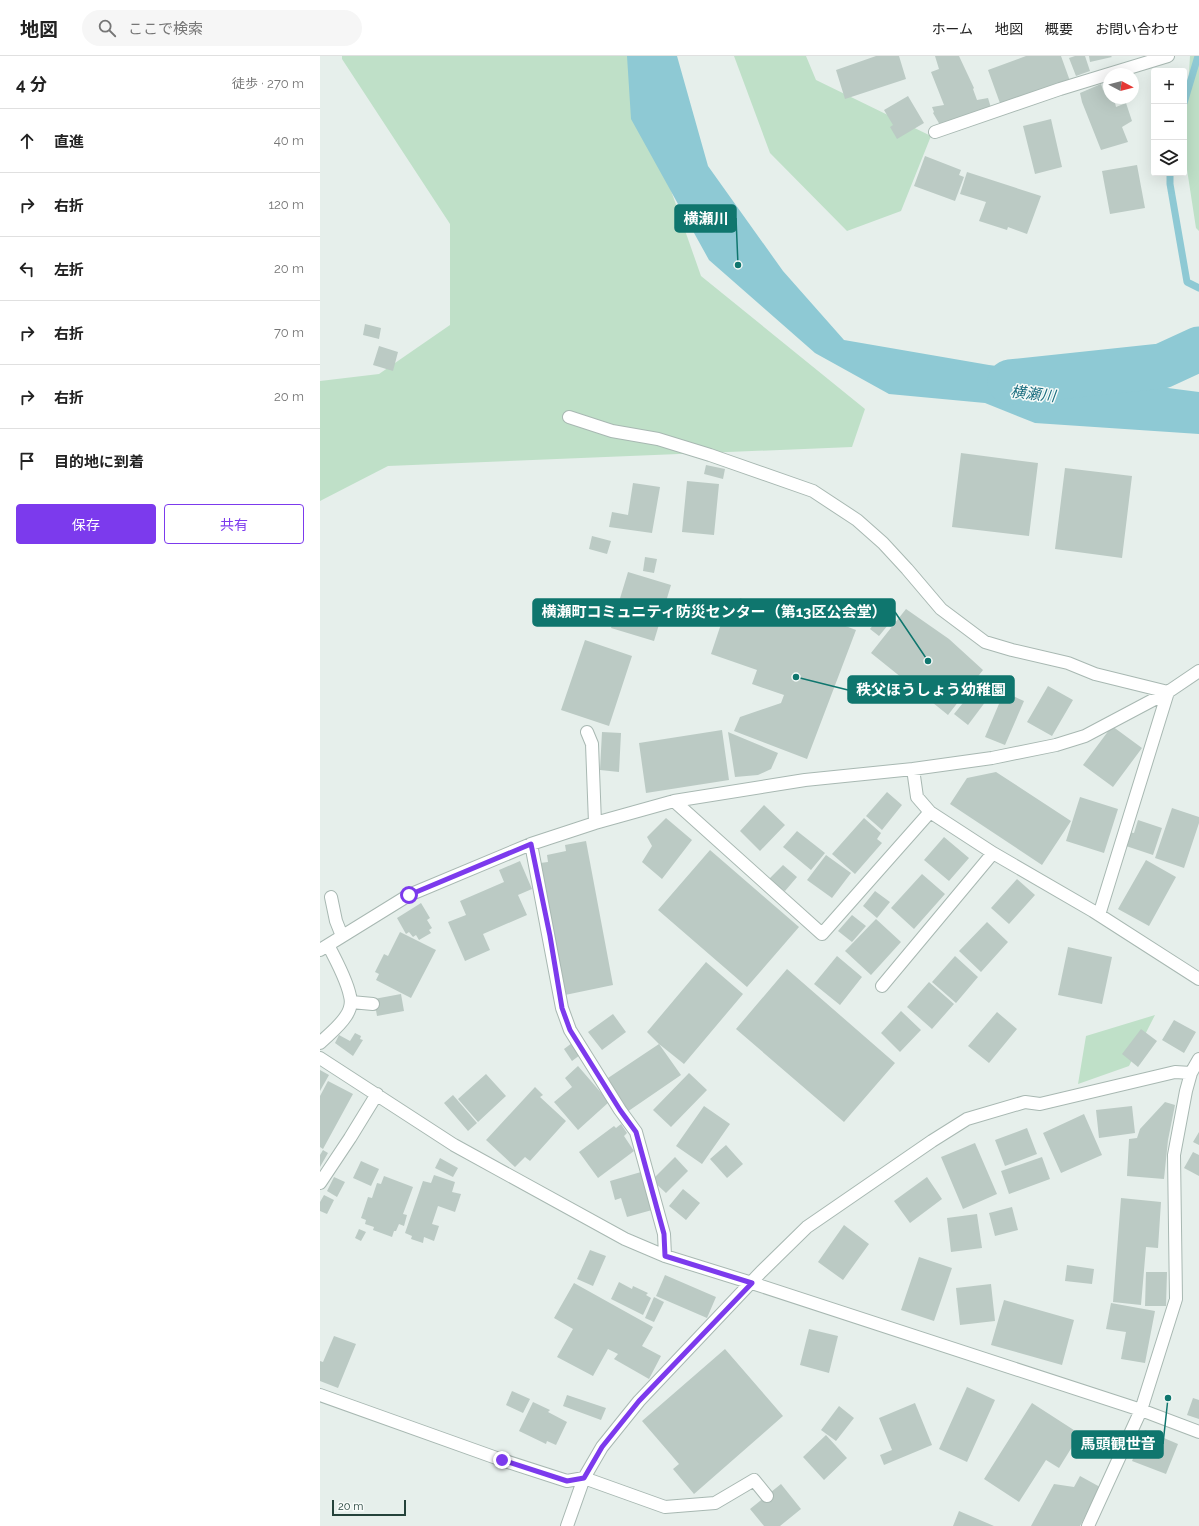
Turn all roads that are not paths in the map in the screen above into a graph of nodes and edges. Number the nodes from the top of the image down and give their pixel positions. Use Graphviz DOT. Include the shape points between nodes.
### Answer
graph roads {
  1 [pos="1168,56"];
  2 [pos="1129,68"];
  3 [pos="1103,76"];
  4 [pos="935,132"];
  5 [pos="569,417"];
  6 [pos="1199,671"];
  7 [pos="1168,692"];
  8 [pos="587,732"];
  9 [pos="913,769"];
  10 [pos="674,801"];
  11 [pos="930,812"];
  12 [pos="595,823"];
  13 [pos="531,844"];
  14 [pos="994,853"];
  15 [pos="331,896"];
  16 [pos="1099,915"];
  17 [pos="342,936"];
  18 [pos="324,948"];
  19 [pos="1199,979"];
  20 [pos="882,986"];
  21 [pos="350,1002"];
  22 [pos="373,1004"];
  23 [pos="320,1043"];
  24 [pos="320,1058"];
  25 [pos="1199,1059"];
  26 [pos="1192,1074"];
  27 [pos="377,1094"];
  28 [pos="320,1183"];
  29 [pos="665,1256"];
  30 [pos="752,1283"];
  31 [pos="320,1395"];
  32 [pos="1141,1410"];
  33 [pos="1199,1432"];
  34 [pos="584,1478"];
  35 [pos="767,1496"];
  36 [pos="567,1526"];
  37 [pos="1088,1526"];
  1 -- 2 [label="street"];
  3 -- 4 [label="street"];
  5 -- 7 [label="street" via="612,431 658,439 812,491 857,520 883,544 941,609 985,642"];
  6 -- 7 [label="street"];
  7 -- 9 [label="street" via="1085,736 1056,745 992,758"];
  7 -- 16 [label="street"];
  8 -- 12 [label="street" via="592,744"];
  9 -- 10 [label="street" via="804,780"];
  9 -- 11 [label="street" via="917,797"];
  10 -- 11 [label="street" via="822,934"];
  10 -- 12 [label="street"];
  11 -- 14 [label="street"];
  12 -- 13 [label="street"];
  13 -- 17 [label="street" via="409,895"];
  13 -- 29 [label="street" via="562,1008 570,1030 636,1132 664,1234"];
  14 -- 16 [label="street"];
  14 -- 20 [label="street"];
  15 -- 17 [label="street"];
  16 -- 19 [label="street"];
  17 -- 18 [label="street"];
  18 -- 21 [label="street" via="345,982"];
  21 -- 22 [label="street"];
  21 -- 23 [label="street" via="346,1017"];
  24 -- 27 [label="street"];
  25 -- 26 [label="street"];
  26 -- 30 [label="street" via="1175,1072 1040,1104 1025,1102 967,1119 807,1227"];
  26 -- 32 [label="street" via="1186,1091 1174,1156 1176,1299"];
  27 -- 28 [label="street"];
  27 -- 29 [label="street" via="454,1145 625,1239"];
  29 -- 30 [label="street"];
  30 -- 32 [label="street"];
  30 -- 34 [label="street" via="639,1401 602,1447"];
  31 -- 34 [label="street" via="567,1481"];
  32 -- 33 [label="street"];
  32 -- 37 [label="street"];
  34 -- 35 [label="street" via="664,1507 715,1503 754,1480"];
  34 -- 36 [label="street"];
}
